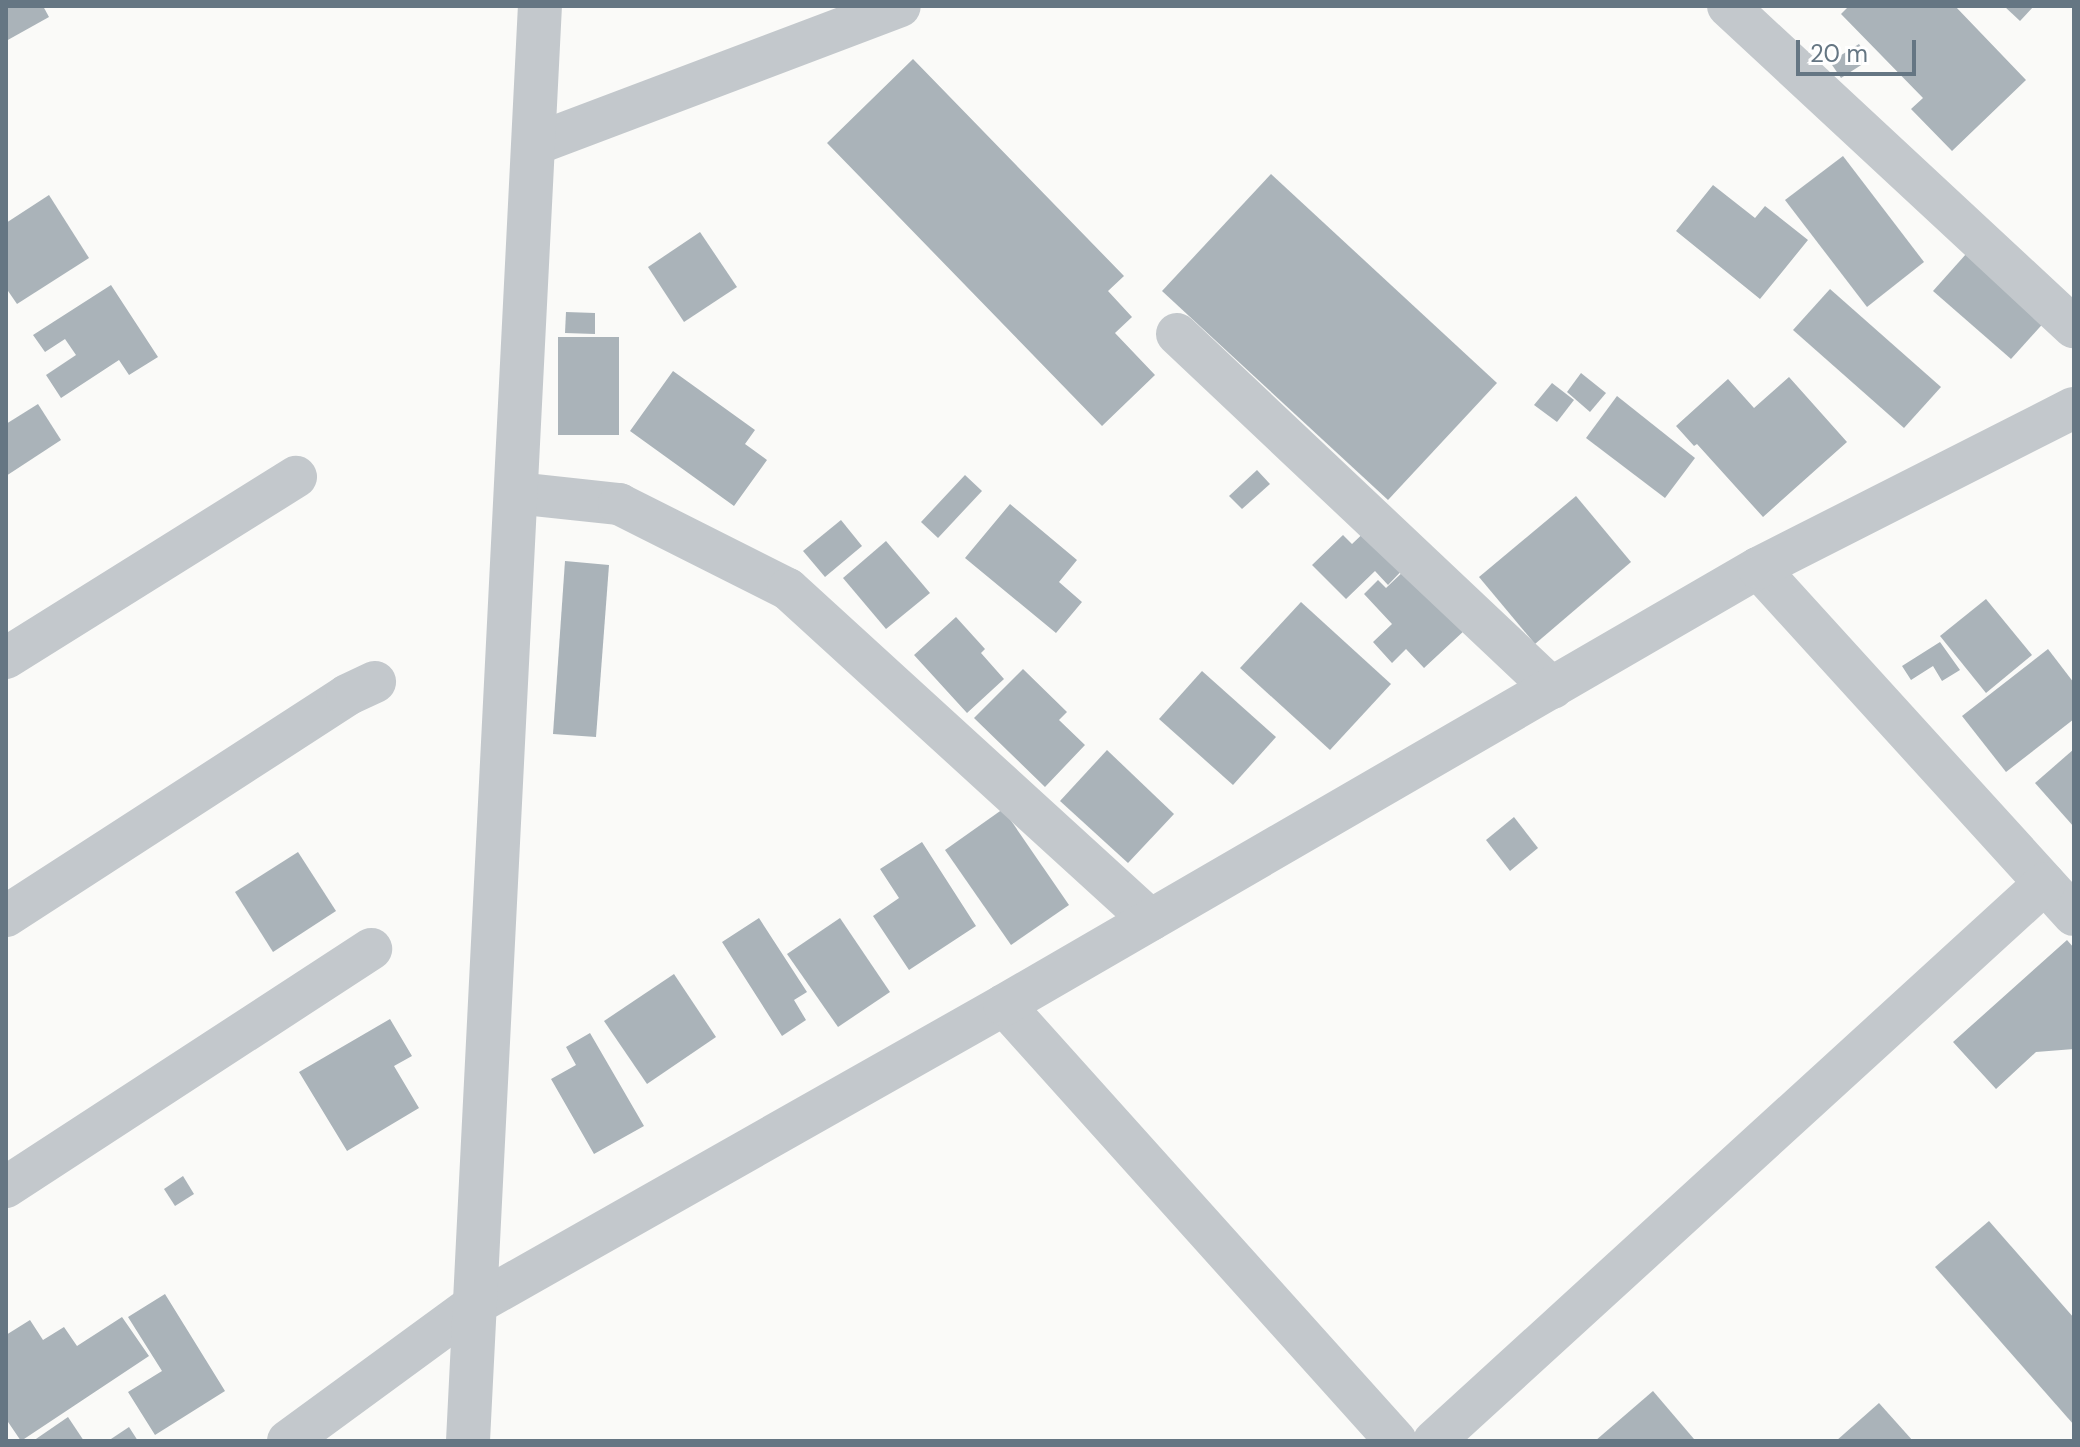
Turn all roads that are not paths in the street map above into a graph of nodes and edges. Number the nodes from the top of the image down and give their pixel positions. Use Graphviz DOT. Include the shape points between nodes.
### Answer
graph roads {
  1 [pos="540,6"];
  2 [pos="900,6"];
  3 [pos="1728,6"];
  4 [pos="533,145"];
  5 [pos="2074,327"];
  6 [pos="1177,334"];
  7 [pos="2074,408"];
  8 [pos="296,477"];
  9 [pos="516,493"];
  10 [pos="1758,568"];
  11 [pos="6,658"];
  12 [pos="375,682"];
  13 [pos="1552,688"];
  14 [pos="2045,883"];
  15 [pos="2074,915"];
  16 [pos="6,916"];
  17 [pos="1151,920"];
  18 [pos="371,949"];
  19 [pos="1004,1005"];
  20 [pos="6,1187"];
  21 [pos="474,1305"];
  22 [pos="1372,1432"];
  23 [pos="288,1441"];
  24 [pos="468,1441"];
  25 [pos="1434,1441"];
  1 -- 4 [label="street"];
  2 -- 4 [label="street"];
  3 -- 5 [label="street"];
  4 -- 9 [label="street"];
  6 -- 13 [label="street"];
  7 -- 10 [label="street"];
  8 -- 11 [label="street"];
  9 -- 17 [label="street" via="619,504 788,589"];
  9 -- 21 [label="street"];
  10 -- 13 [label="street"];
  10 -- 14 [label="street"];
  12 -- 16 [label="street" via="347,695"];
  13 -- 17 [label="street"];
  14 -- 15 [label="street"];
  14 -- 25 [label="street"];
  17 -- 19 [label="street"];
  18 -- 20 [label="street"];
  19 -- 21 [label="street"];
  19 -- 22 [label="street"];
  21 -- 23 [label="street"];
  21 -- 24 [label="street"];
}
